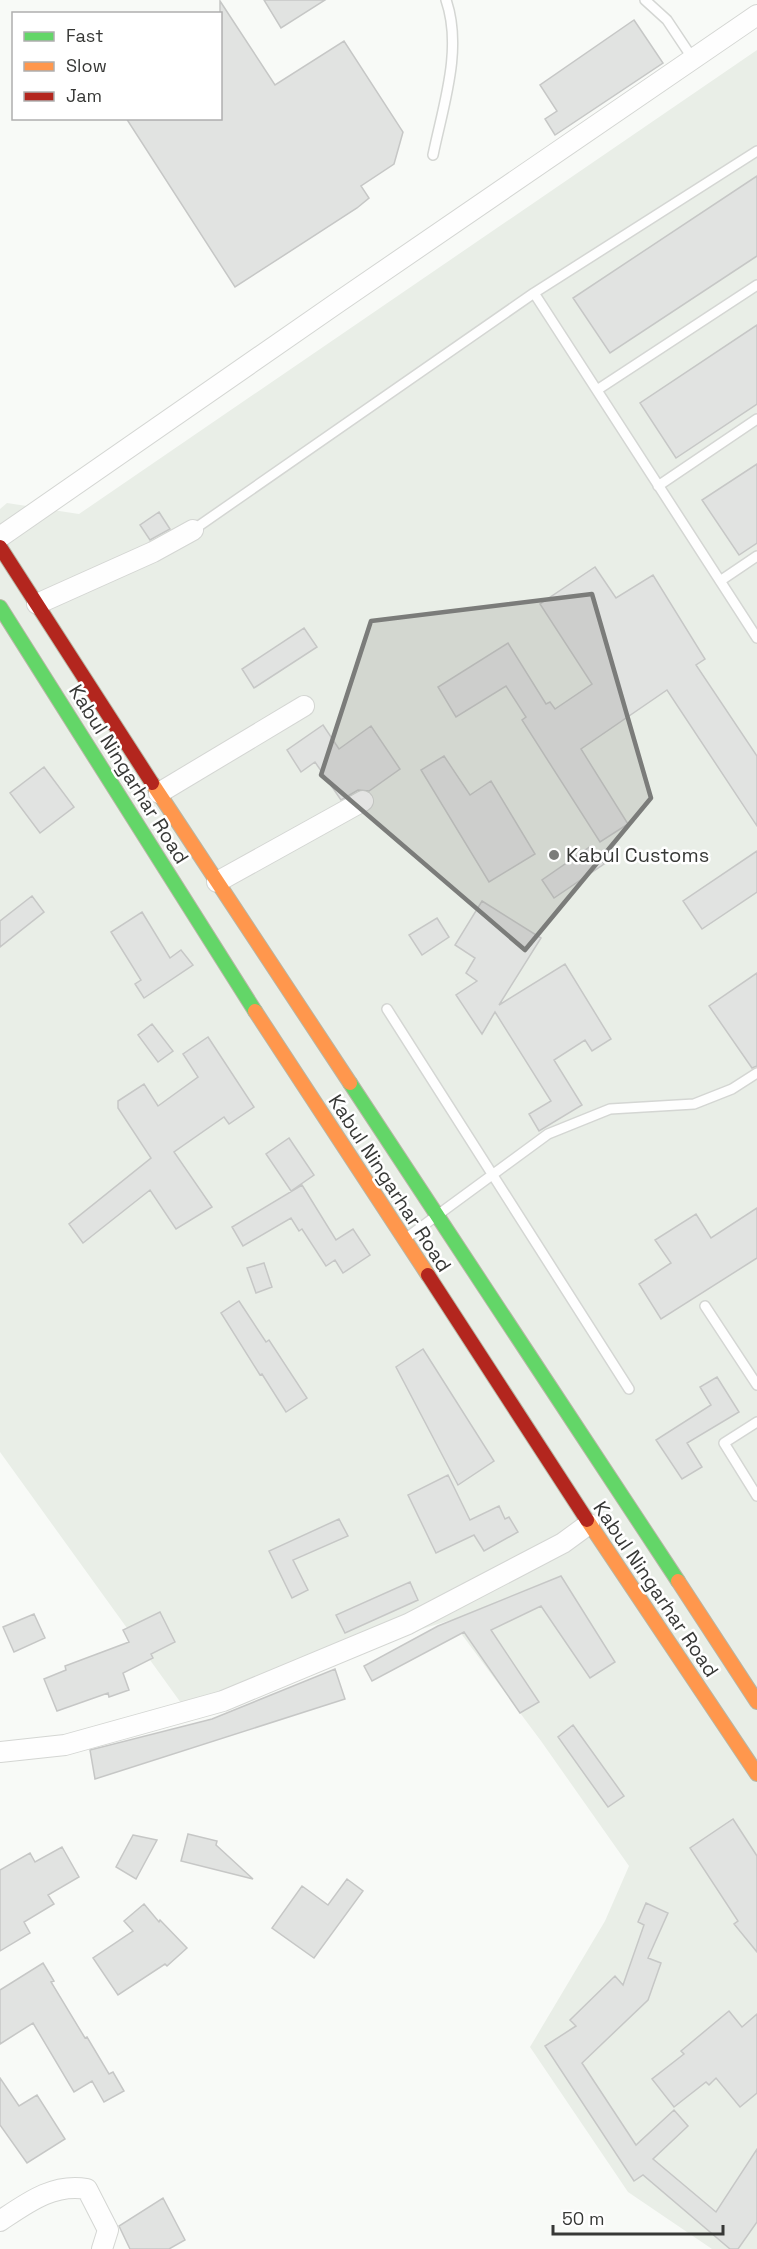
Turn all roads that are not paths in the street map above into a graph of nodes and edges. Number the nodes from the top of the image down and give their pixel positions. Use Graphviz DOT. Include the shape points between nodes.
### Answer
graph roads {
  1 [pos="446,0"];
  2 [pos="645,0"];
  3 [pos="757,15"];
  4 [pos="693,59"];
  5 [pos="757,151"];
  6 [pos="433,155"];
  7 [pos="757,285"];
  8 [pos="534,293"];
  9 [pos="597,390"];
  10 [pos="757,419"];
  11 [pos="658,486"];
  12 [pos="193,530"];
  13 [pos="0,537"];
  14 [pos="0,547"];
  15 [pos="757,556"];
  16 [pos="720,581"];
  17 [pos="37,604"];
  18 [pos="0,606"];
  19 [pos="757,638"];
  20 [pos="304,706"];
  21 [pos="159,793"];
  22 [pos="363,801"];
  23 [pos="218,882"];
  24 [pos="387,1009"];
  25 [pos="757,1073"];
  26 [pos="493,1175"];
  27 [pos="438,1215"];
  28 [pos="405,1239"];
  29 [pos="705,1306"];
  30 [pos="757,1385"];
  31 [pos="629,1389"];
  32 [pos="757,1422"];
  33 [pos="757,1496"];
  34 [pos="589,1524"];
  35 [pos="757,1702"];
  36 [pos="0,1752"];
  37 [pos="757,1774"];
  38 [pos="0,2221"];
  39 [pos="102,2249"];
  1 -- 6 [label="lane" via="453,20 450,76"];
  2 -- 4 [label="lane" via="667,21"];
  3 -- 4 [label="street"];
  4 -- 13 [label="street"];
  5 -- 8 [label="lane"];
  7 -- 9 [label="lane"];
  8 -- 9 [label="lane"];
  8 -- 12 [label="lane"];
  9 -- 11 [label="lane"];
  10 -- 11 [label="lane"];
  11 -- 16 [label="lane"];
  12 -- 17 [label="street"];
  14 -- 17 [label="highway, Kabul Ningarhar Road"];
  15 -- 16 [label="lane"];
  16 -- 19 [label="lane"];
  17 -- 21 [label="highway, Kabul Ningarhar Road"];
  18 -- 28 [label="highway, Kabul Ningarhar Road" via="306,1091"];
  20 -- 21 [label="street"];
  21 -- 23 [label="highway, Kabul Ningarhar Road"];
  22 -- 23 [label="street"];
  23 -- 27 [label="highway, Kabul Ningarhar Road"];
  24 -- 26 [label="lane"];
  25 -- 26 [label="lane" via="732,1089 694,1104 610,1109 548,1134"];
  26 -- 27 [label="lane"];
  26 -- 31 [label="lane"];
  27 -- 28 [label="lane"];
  27 -- 35 [label="highway, Kabul Ningarhar Road" via="745,1674"];
  28 -- 34 [label="highway, Kabul Ningarhar Road"];
  29 -- 30 [label="lane"];
  32 -- 33 [label="lane" via="723,1443"];
  34 -- 36 [label="street" via="563,1543 408,1624 223,1701 65,1745"];
  34 -- 37 [label="highway, Kabul Ningarhar Road"];
  38 -- 39 [label="street" via="52,2190 72,2186 87,2189 108,2230"];
}
